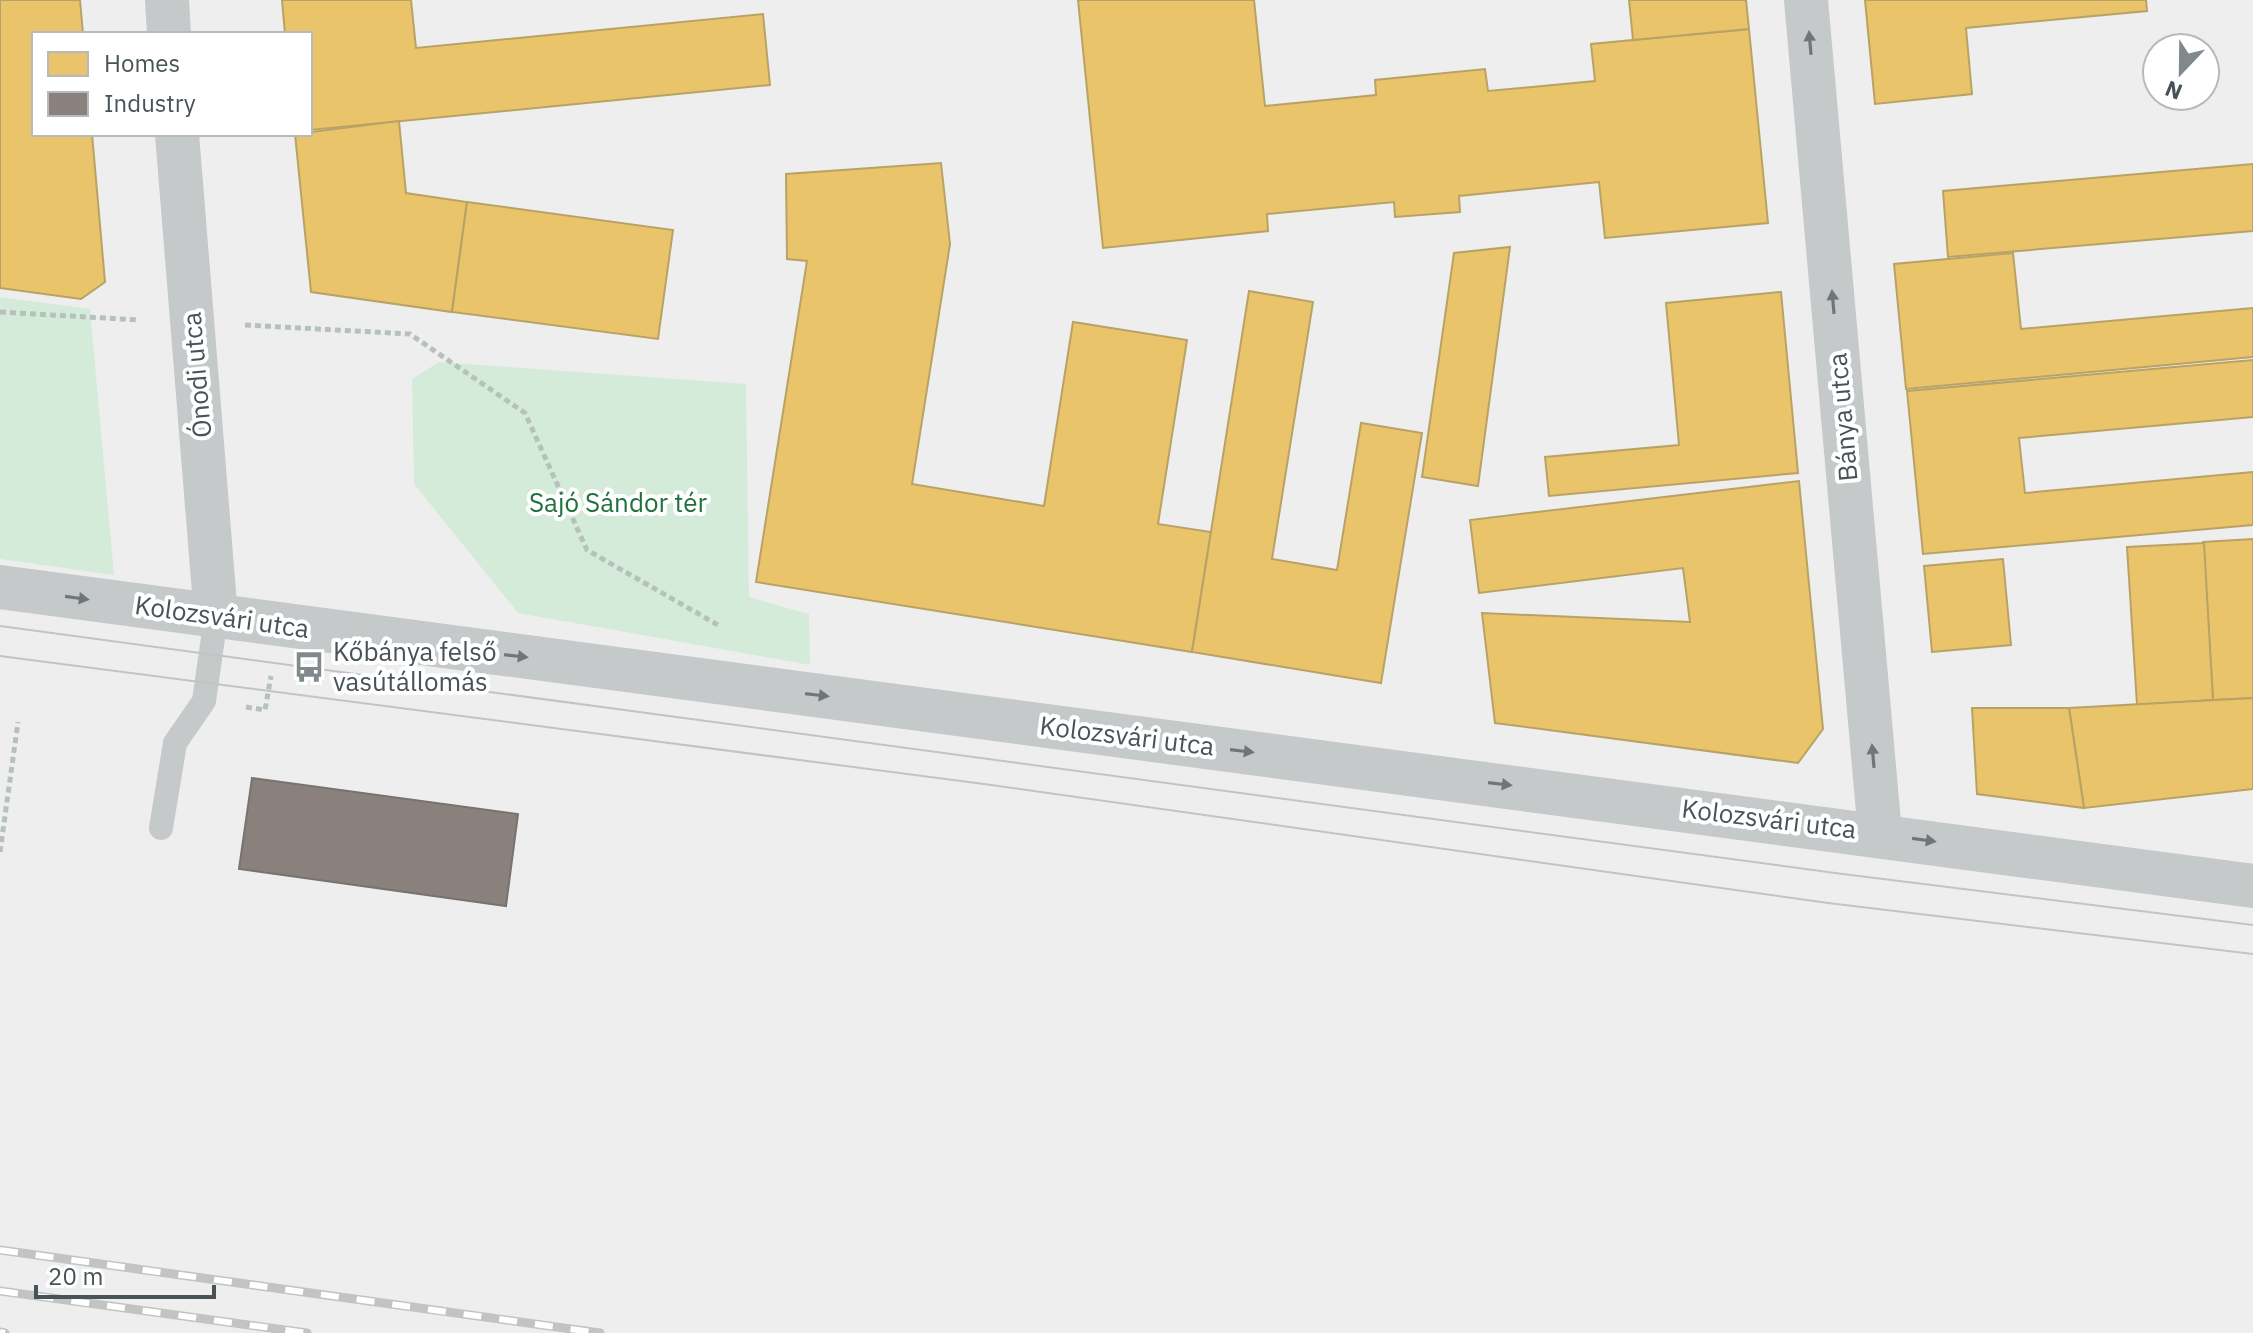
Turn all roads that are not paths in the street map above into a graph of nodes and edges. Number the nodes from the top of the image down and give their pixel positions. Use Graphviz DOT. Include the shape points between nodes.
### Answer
graph roads {
  1 [pos="167,0"];
  2 [pos="1806,0"];
  3 [pos="169,32"];
  4 [pos="177,136"];
  5 [pos="0,587"];
  6 [pos="216,617"];
  7 [pos="161,828"];
  8 [pos="1880,834"];
  9 [pos="2253,886"];
  1 -- 3 [label="street"];
  8 -- 2 [label="street, Bánya utca, one-way"];
  4 -- 6 [label="street, Ónodi utca"];
  5 -- 6 [label="street, Kolozsvári utca, one-way"];
  6 -- 7 [label="lane" via="204,701 175,743"];
  6 -- 8 [label="street, Kolozsvári utca, one-way"];
  8 -- 9 [label="street, Kolozsvári utca, one-way"];
}
